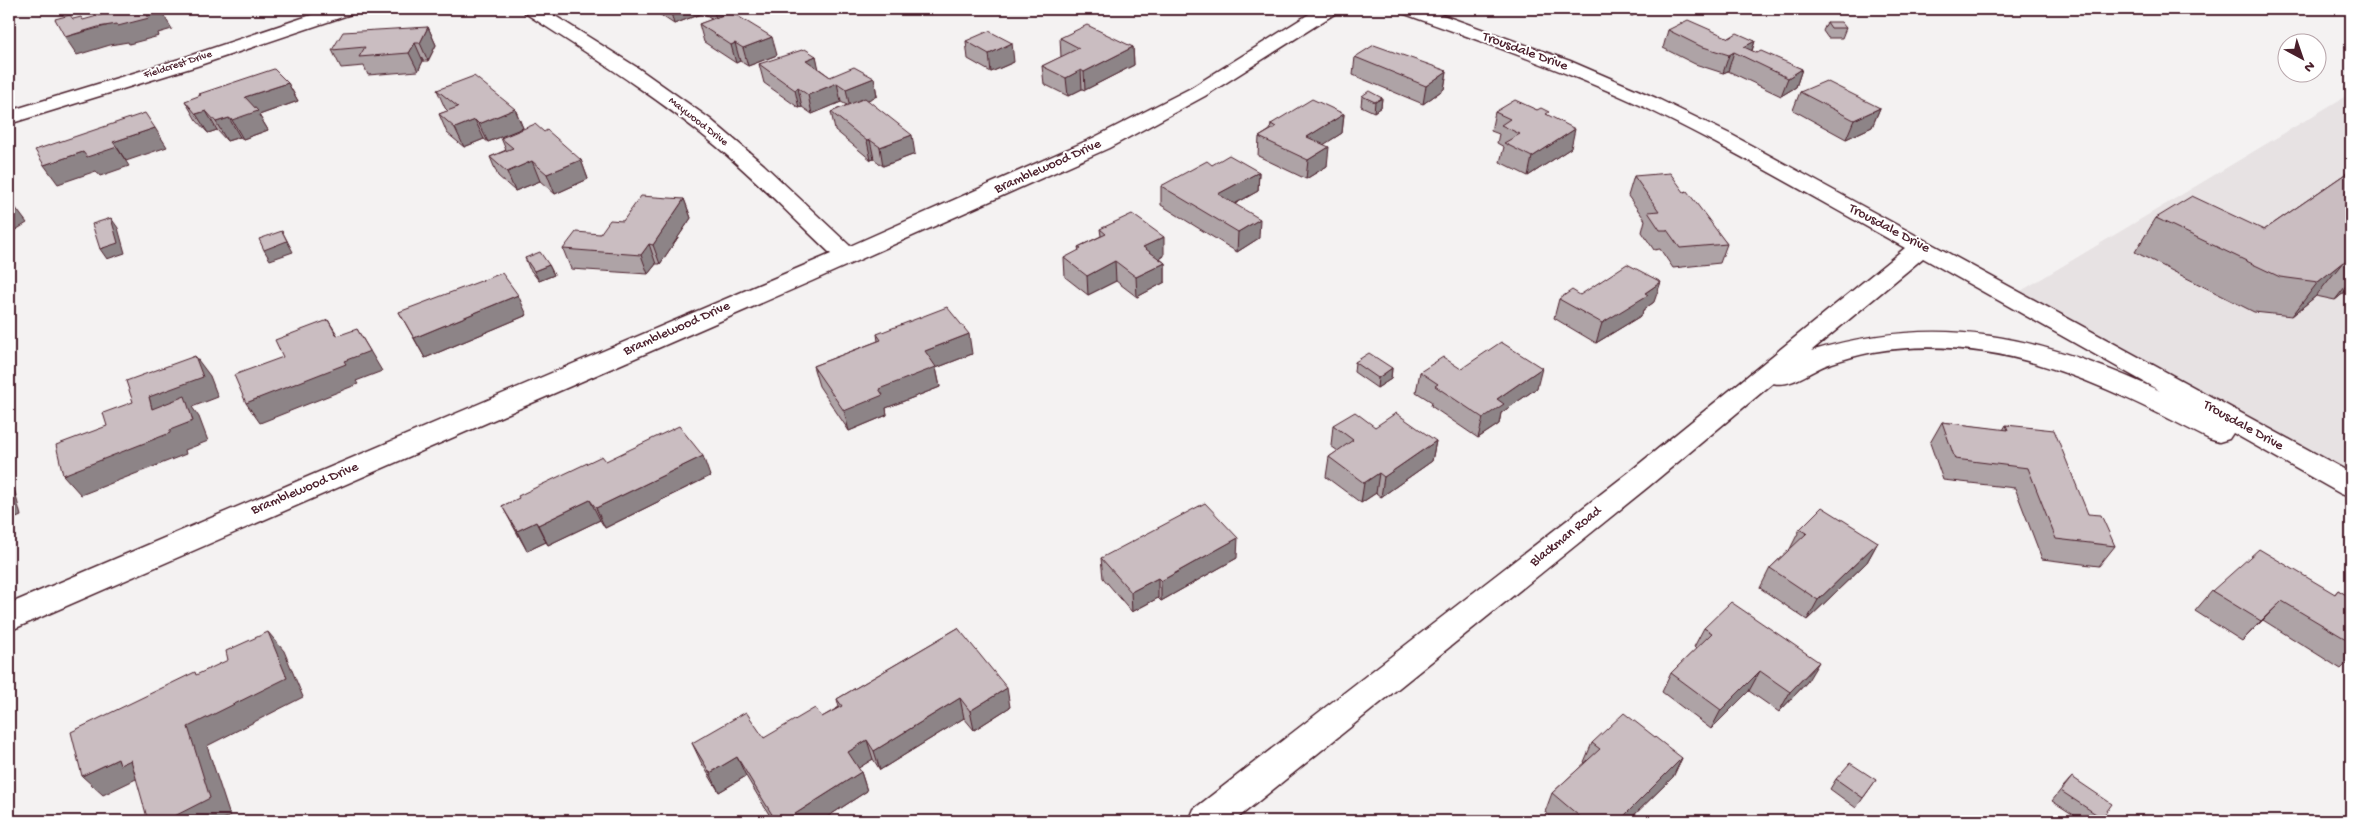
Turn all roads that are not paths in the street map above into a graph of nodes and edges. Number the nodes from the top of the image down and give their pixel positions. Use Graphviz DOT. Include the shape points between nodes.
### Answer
graph roads {
  1 [pos="347,9"];
  2 [pos="532,9"];
  3 [pos="1329,9"];
  4 [pos="1409,9"];
  5 [pos="9,118"];
  6 [pos="1921,247"];
  7 [pos="846,256"];
  8 [pos="1733,400"];
  9 [pos="2351,486"];
  10 [pos="2351,500"];
  11 [pos="9,618"];
  12 [pos="1206,821"];
  1 -- 5 [label="street, Fieldcrest Drive"];
  2 -- 7 [label="street, Maywood Drive" via="659,92 724,142"];
  3 -- 7 [label="street, Bramblewood Drive" via="1246,63 1158,114 1032,175"];
  4 -- 6 [label="street, Trousdale Drive" via="1563,65 1649,102"];
  6 -- 8 [label="street, Blackman Road"];
  6 -- 9 [label="street, Trousdale Drive"];
  7 -- 11 [label="street, Bramblewood Drive"];
  8 -- 10 [label="street" via="1817,358 1880,342 1932,339 2004,346 2057,359 2122,386"];
  8 -- 12 [label="street, Blackman Road" via="1638,480"];
}
